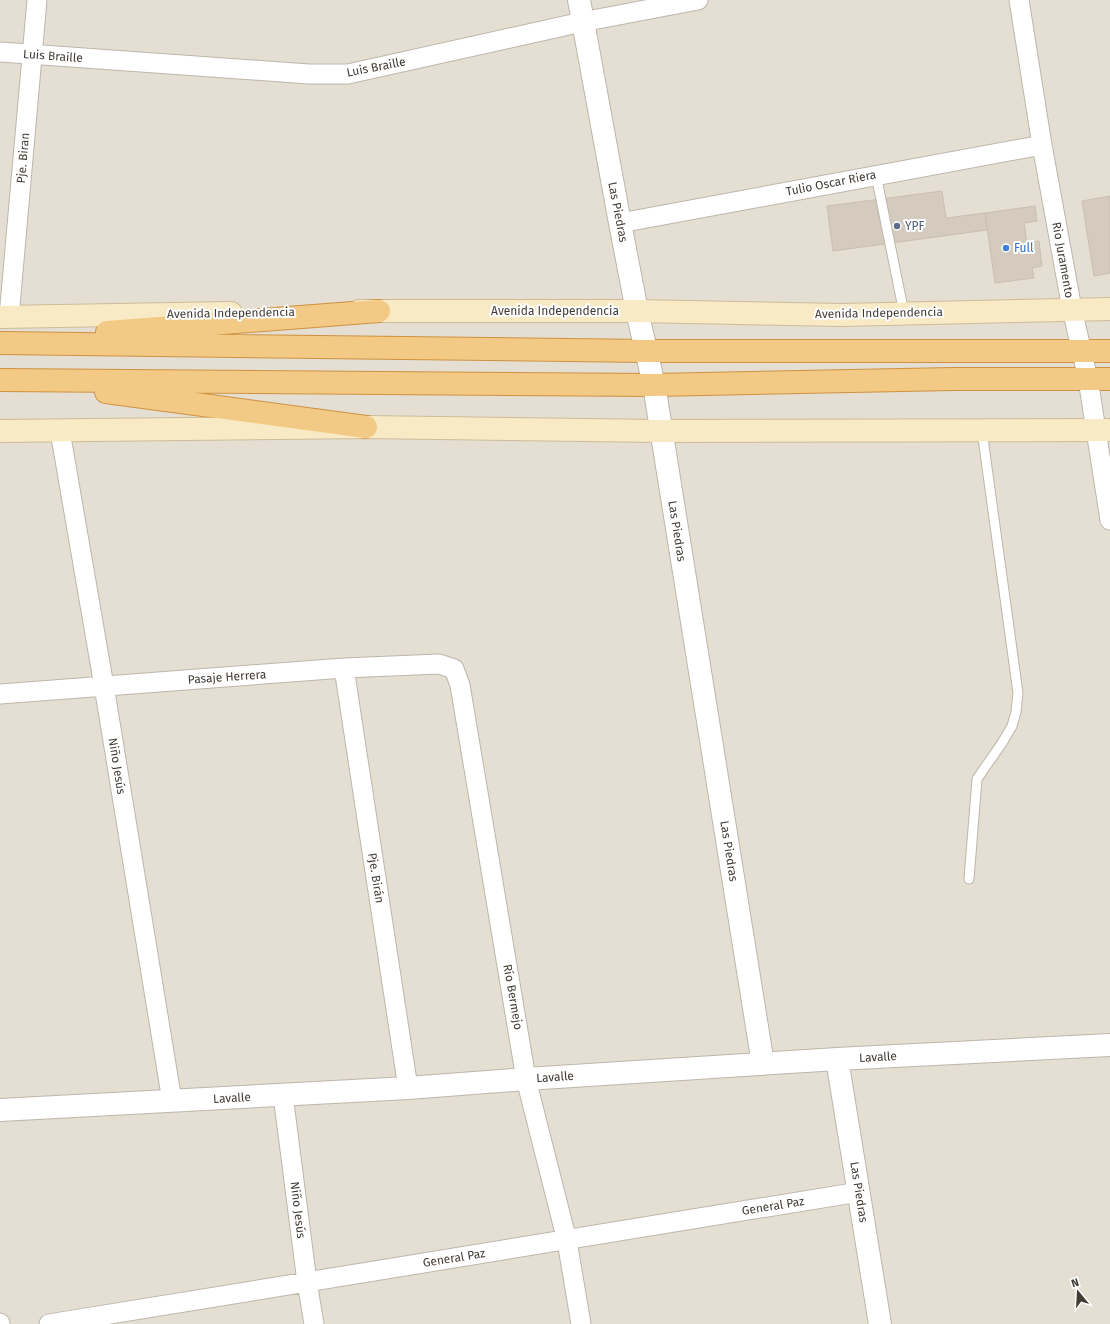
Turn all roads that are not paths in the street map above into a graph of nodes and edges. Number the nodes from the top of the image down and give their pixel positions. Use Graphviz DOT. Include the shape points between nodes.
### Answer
graph roads {
  1 [pos="37,0"];
  2 [pos="579,0"];
  3 [pos="698,0"];
  4 [pos="1019,0"];
  5 [pos="582,22"];
  6 [pos="0,52"];
  7 [pos="33,54"];
  8 [pos="1042,145"];
  9 [pos="876,175"];
  10 [pos="620,223"];
  11 [pos="1072,309"];
  12 [pos="1110,309"];
  13 [pos="379,311"];
  14 [pos="637,311"];
  15 [pos="904,313"];
  16 [pos="5,317"];
  17 [pos="0,343"];
  18 [pos="647,350"];
  19 [pos="1082,351"];
  20 [pos="1110,352"];
  21 [pos="1088,378"];
  22 [pos="1110,379"];
  23 [pos="6,380"];
  24 [pos="654,385"];
  25 [pos="366,427"];
  26 [pos="1103,430"];
  27 [pos="0,431"];
  28 [pos="60,431"];
  29 [pos="661,431"];
  30 [pos="982,431"];
  31 [pos="1110,520"];
  32 [pos="344,668"];
  33 [pos="454,669"];
  34 [pos="104,686"];
  35 [pos="0,694"];
  36 [pos="969,878"];
  37 [pos="1110,1045"];
  38 [pos="838,1059"];
  39 [pos="763,1064"];
  40 [pos="526,1079"];
  41 [pos="408,1088"];
  42 [pos="283,1095"];
  43 [pos="172,1101"];
  44 [pos="0,1110"];
  45 [pos="859,1192"];
  46 [pos="567,1240"];
  47 [pos="307,1282"];
  48 [pos="48,1324"];
  49 [pos="314,1324"];
  50 [pos="581,1324"];
  51 [pos="880,1324"];
  1 -- 7 [label="street, Pje. Biran"];
  2 -- 5 [label="street, Las Piedras"];
  3 -- 5 [label="street, Luis Braille"];
  4 -- 8 [label="street, Rio Juramento"];
  5 -- 7 [label="street, Luis Braille" via="348,74 310,74"];
  5 -- 10 [label="street, Las Piedras"];
  6 -- 7 [label="street, Luis Braille"];
  7 -- 16 [label="street, Pje. Biran"];
  8 -- 9 [label="street, Tulio Oscar Riera"];
  8 -- 11 [label="street, Rio Juramento"];
  9 -- 10 [label="street, Tulio Oscar Riera"];
  9 -- 15 [label="lane"];
  10 -- 14 [label="street, Las Piedras"];
  11 -- 12 [label="main road, Avenida Independencia"];
  11 -- 15 [label="main road, Avenida Independencia"];
  11 -- 19 [label="street, Rio Juramento"];
  13 -- 14 [label="main road, Avenida Independencia"];
  13 -- 16 [label="main road, Avenida Independencia"];
  13 -- 17 [label="highway" via="126,330"];
  14 -- 15 [label="main road, Avenida Independencia" via="842,315"];
  14 -- 18 [label="street, Las Piedras"];
  17 -- 18 [label="highway"];
  18 -- 19 [label="highway"];
  18 -- 24 [label="street, Las Piedras"];
  19 -- 20 [label="highway"];
  19 -- 21 [label="street, Rio Juramento"];
  21 -- 22 [label="highway"];
  21 -- 24 [label="highway"];
  21 -- 26 [label="street, Rio Juramento"];
  23 -- 24 [label="highway"];
  23 -- 25 [label="highway"];
  24 -- 29 [label="street, Las Piedras"];
  25 -- 28 [label="main road"];
  25 -- 29 [label="main road"];
  26 -- 30 [label="main road"];
  26 -- 31 [label="street, Rio Juramento"];
  27 -- 28 [label="main road"];
  28 -- 34 [label="street, Niño Jesús"];
  29 -- 30 [label="main road"];
  29 -- 39 [label="street, Las Piedras"];
  30 -- 36 [label="lane" via="1018,693 1012,726 977,779"];
  32 -- 33 [label="street, Pasaje Herrera" via="439,664"];
  32 -- 34 [label="street, Pasaje Herrera"];
  32 -- 41 [label="street, Pje. Birán"];
  33 -- 40 [label="street, Río Bermejo" via="460,685"];
  34 -- 35 [label="street, Pasaje Herrera"];
  34 -- 43 [label="street, Niño Jesús"];
  37 -- 38 [label="street, Lavalle"];
  38 -- 39 [label="street, Lavalle"];
  38 -- 45 [label="street, Las Piedras"];
  39 -- 40 [label="street, Lavalle"];
  40 -- 41 [label="street, Lavalle"];
  40 -- 46 [label="street, Río Bermejo"];
  41 -- 42 [label="street, Lavalle"];
  42 -- 43 [label="street, Lavalle"];
  42 -- 47 [label="street, Niño Jesús"];
  43 -- 44 [label="street, Lavalle"];
  45 -- 46 [label="street, General Paz"];
  45 -- 51 [label="street, Las Piedras"];
  46 -- 47 [label="street, General Paz"];
  46 -- 50 [label="street, Río Bermejo"];
  47 -- 48 [label="street, General Paz"];
  47 -- 49 [label="street, Niño Jesús"];
}
